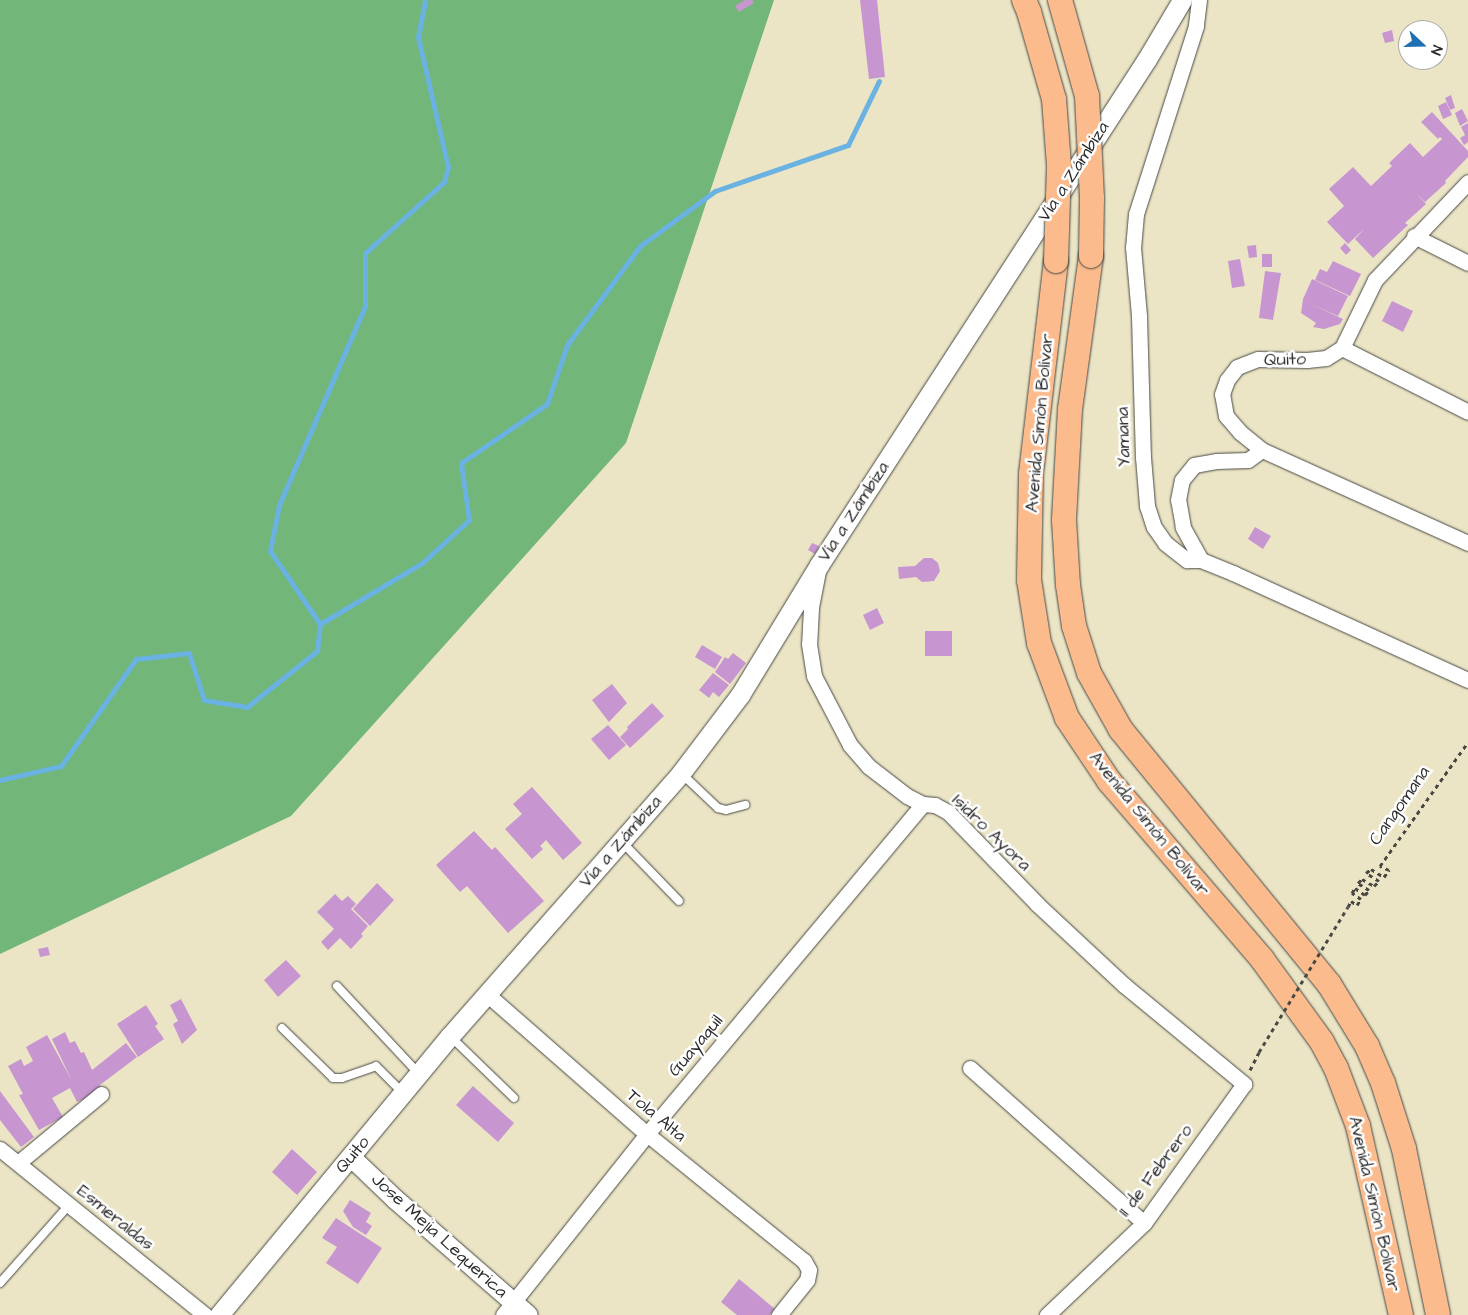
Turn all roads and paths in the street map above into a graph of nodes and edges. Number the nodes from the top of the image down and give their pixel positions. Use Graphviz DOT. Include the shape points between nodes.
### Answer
graph roads {
  1 [pos="1024,0"];
  2 [pos="1060,0"];
  3 [pos="1182,0"];
  4 [pos="1199,0"];
  5 [pos="1468,182"];
  6 [pos="1414,236"];
  7 [pos="1468,263"];
  8 [pos="1342,348"];
  9 [pos="1468,412"];
  10 [pos="1262,450"];
  11 [pos="1468,543"];
  12 [pos="1201,560"];
  13 [pos="819,565"];
  14 [pos="1468,680"];
  15 [pos="1468,742"];
  16 [pos="681,773"];
  17 [pos="922,804"];
  18 [pos="745,805"];
  19 [pos="622,842"];
  20 [pos="679,900"];
  21 [pos="337,986"];
  22 [pos="488,995"];
  23 [pos="282,1028"];
  24 [pos="450,1036"];
  25 [pos="1259,1052"];
  26 [pos="970,1068"];
  27 [pos="420,1076"];
  28 [pos="1244,1084"];
  29 [pos="101,1094"];
  30 [pos="404,1095"];
  31 [pos="514,1098"];
  32 [pos="647,1134"];
  33 [pos="0,1149"];
  34 [pos="351,1157"];
  35 [pos="18,1163"];
  36 [pos="69,1205"];
  37 [pos="1144,1223"];
  38 [pos="0,1283"];
  39 [pos="508,1309"];
  40 [pos="206,1315"];
  41 [pos="219,1315"];
  42 [pos="528,1315"];
  43 [pos="779,1315"];
  44 [pos="1047,1315"];
  45 [pos="1401,1315"];
  46 [pos="1438,1315"];
  1 -- 45 [label="highway, Avenida Simón Bolívar, bridge" via="1054,99 1059,166 1056,261 1031,474 1030,580 1039,643 1067,718 1109,781 1262,959 1322,1042 1336,1068 1358,1126"];
  2 -- 46 [label="highway, Avenida Simón Bolívar, bridge" via="1087,96 1092,198 1091,256 1070,409 1064,520 1074,626 1089,673 1121,730 1329,984 1367,1046 1404,1149"];
  3 -- 13 [label="street, Vía a Zámbiza"];
  4 -- 12 [label="street, Yamana" via="1196,26 1136,214 1133,247 1147,506 1154,527 1165,543 1187,560"];
  5 -- 6 [label="street"];
  6 -- 7 [label="street"];
  6 -- 8 [label="street" via="1375,280"];
  8 -- 9 [label="street"];
  8 -- 10 [label="street, Quito" via="1326,358 1258,359 1237,367 1222,394 1226,416"];
  10 -- 11 [label="street"];
  10 -- 12 [label="street" via="1248,460 1194,465 1182,480 1178,500 1183,527"];
  12 -- 14 [label="street, Yamana"];
  13 -- 16 [label="street, Vía a Zámbiza" via="740,695"];
  13 -- 17 [label="street, Isidro Ayora" via="809,644 814,676 850,745 868,766 906,796"];
  15 -- 25 [label="path, Cangomana, bridge" via="1380,866 1389,870 1384,877 1371,869 1366,873 1379,881 1374,886 1362,879 1358,883 1370,890 1366,895 1355,888 1352,893 1361,899 1358,905 1351,901"];
  16 -- 18 [label="lane" via="718,808 726,810"];
  16 -- 19 [label="street, Vía a Zámbiza"];
  17 -- 28 [label="street, Isidro Ayora" via="935,805 948,812 1037,904 1124,985"];
  17 -- 32 [label="street, Guayaquil"];
  19 -- 20 [label="lane"];
  19 -- 22 [label="street, Vía a Zámbiza"];
  21 -- 27 [label="lane"];
  22 -- 24 [label="street, Quito"];
  22 -- 32 [label="street, Tola Alta"];
  23 -- 30 [label="lane" via="333,1078 376,1066"];
  24 -- 27 [label="street, Quito"];
  24 -- 31 [label="lane"];
  26 -- 37 [label="street"];
  27 -- 30 [label="street, Quito"];
  28 -- 37 [label="street, 11 de Febrero"];
  29 -- 35 [label="street"];
  30 -- 34 [label="street, Quito"];
  32 -- 39 [label="street, Guayaquil"];
  32 -- 43 [label="street, Tola Alta" via="804,1261 809,1270 807,1280"];
  33 -- 35 [label="street, Esmeraldas"];
  34 -- 39 [label="street, Jose Mejia Lequerica"];
  34 -- 41 [label="street, Quito"];
  35 -- 36 [label="street, Esmeraldas"];
  36 -- 38 [label="lane"];
  36 -- 40 [label="street, Esmeraldas"];
  37 -- 44 [label="street, 11 de Febrero"];
  39 -- 42 [label="street, Jose Mejia Lequerica"];
}
